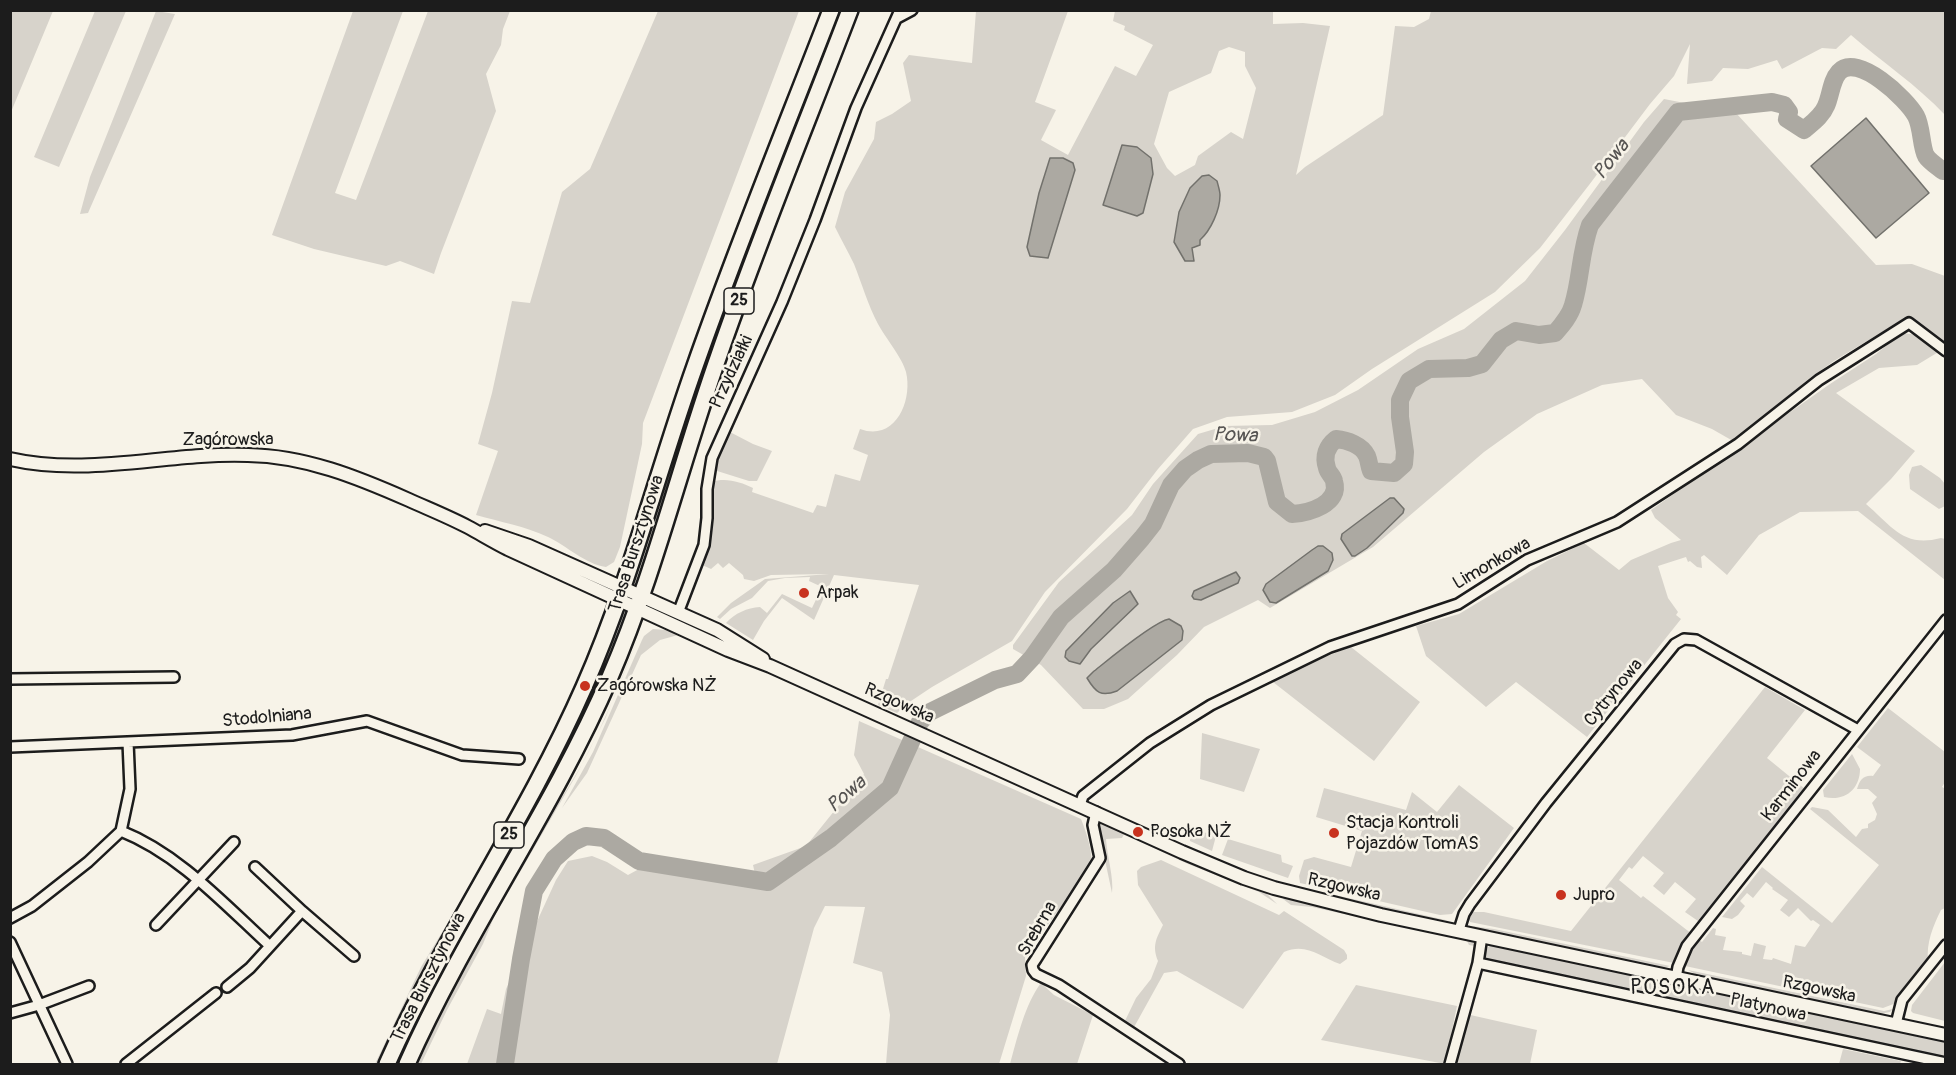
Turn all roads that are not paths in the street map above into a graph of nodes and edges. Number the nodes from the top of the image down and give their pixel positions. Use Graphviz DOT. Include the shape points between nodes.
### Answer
graph roads {
  1 [pos="831,10"];
  2 [pos="850,10"];
  3 [pos="912,10"];
  4 [pos="899,14"];
  5 [pos="1946,351"];
  6 [pos="10,459"];
  7 [pos="621,594"];
  8 [pos="639,602"];
  9 [pos="678,613"];
  10 [pos="1946,620"];
  11 [pos="697,628"];
  12 [pos="174,677"];
  13 [pos="10,679"];
  14 [pos="1858,730"];
  15 [pos="128,742"];
  16 [pos="10,747"];
  17 [pos="519,759"];
  18 [pos="1080,805"];
  19 [pos="1096,812"];
  20 [pos="121,831"];
  21 [pos="234,842"];
  22 [pos="255,867"];
  23 [pos="198,880"];
  24 [pos="302,911"];
  25 [pos="10,918"];
  26 [pos="156,925"];
  27 [pos="1458,930"];
  28 [pos="1482,936"];
  29 [pos="10,942"];
  30 [pos="1946,945"];
  31 [pos="270,946"];
  32 [pos="354,957"];
  33 [pos="1478,963"];
  34 [pos="1676,978"];
  35 [pos="89,986"];
  36 [pos="226,987"];
  37 [pos="216,993"];
  38 [pos="39,1005"];
  39 [pos="10,1013"];
  40 [pos="1896,1024"];
  41 [pos="1946,1035"];
  42 [pos="1946,1064"];
  43 [pos="67,1065"];
  44 [pos="126,1065"];
  45 [pos="387,1065"];
  46 [pos="407,1065"];
  47 [pos="1179,1065"];
  48 [pos="1450,1065"];
  1 -- 7 [label="main road, Trasa Bursztynowa / 25" via="694,367"];
  2 -- 8 [label="main road, Trasa Bursztynowa / 25" via="718,357"];
  3 -- 4 [label="street, Przydziałki"];
  4 -- 9 [label="street, Przydziałki" via="856,108 782,302 712,458 706,489 704,545"];
  5 -- 18 [label="street, Limonkowa" via="1909,323 1819,380 1738,444 1617,522 1527,560 1458,604 1330,647 1211,705 1150,744 1083,795"];
  6 -- 7 [label="street, Zagórowska" via="82,466 206,455 290,459 351,475 470,528 529,546"];
  7 -- 8 [label="street, Zagórowska"];
  7 -- 45 [label="main road, Trasa Bursztynowa / 25" via="558,742 429,976"];
  8 -- 9 [label="street, Zagórowska"];
  8 -- 11 [label="street, Zagórowska"];
  8 -- 46 [label="main road, Trasa Bursztynowa / 25" via="578,747 461,954"];
  9 -- 11 [label="street, Zagórowska"];
  10 -- 14 [label="street, Karminowa"];
  11 -- 18 [label="street, Rzgowska" via="741,644 770,666"];
  12 -- 13 [label="street"];
  14 -- 27 [label="street, Cytrynowa" via="1696,639 1684,639 1675,644 1546,803 1470,904"];
  14 -- 34 [label="street, Karminowa" via="1687,946"];
  15 -- 16 [label="street, Stodolniana"];
  15 -- 17 [label="street, Stodolniana" via="292,735 367,721 462,755"];
  15 -- 20 [label="street" via="130,789"];
  18 -- 19 [label="street, Rzgowska"];
  19 -- 27 [label="street, Rzgowska" via="1212,865 1274,888"];
  19 -- 47 [label="street, Srebrna" via="1093,825 1100,858 1034,962 1033,970"];
  20 -- 23 [label="street" via="141,839"];
  20 -- 25 [label="street" via="32,906"];
  21 -- 23 [label="street"];
  22 -- 24 [label="street"];
  23 -- 26 [label="street"];
  23 -- 31 [label="street"];
  24 -- 31 [label="street"];
  24 -- 32 [label="street"];
  27 -- 28 [label="street, Rzgowska"];
  28 -- 33 [label="street"];
  28 -- 34 [label="street, Rzgowska"];
  29 -- 38 [label="street"];
  30 -- 40 [label="street" via="1902,1000"];
  31 -- 36 [label="street"];
  33 -- 42 [label="street, Platynowa"];
  33 -- 48 [label="street"];
  34 -- 40 [label="street, Rzgowska"];
  35 -- 38 [label="street"];
  37 -- 44 [label="street"];
  38 -- 39 [label="street"];
  38 -- 43 [label="street"];
  40 -- 41 [label="street, Rzgowska"];
}
